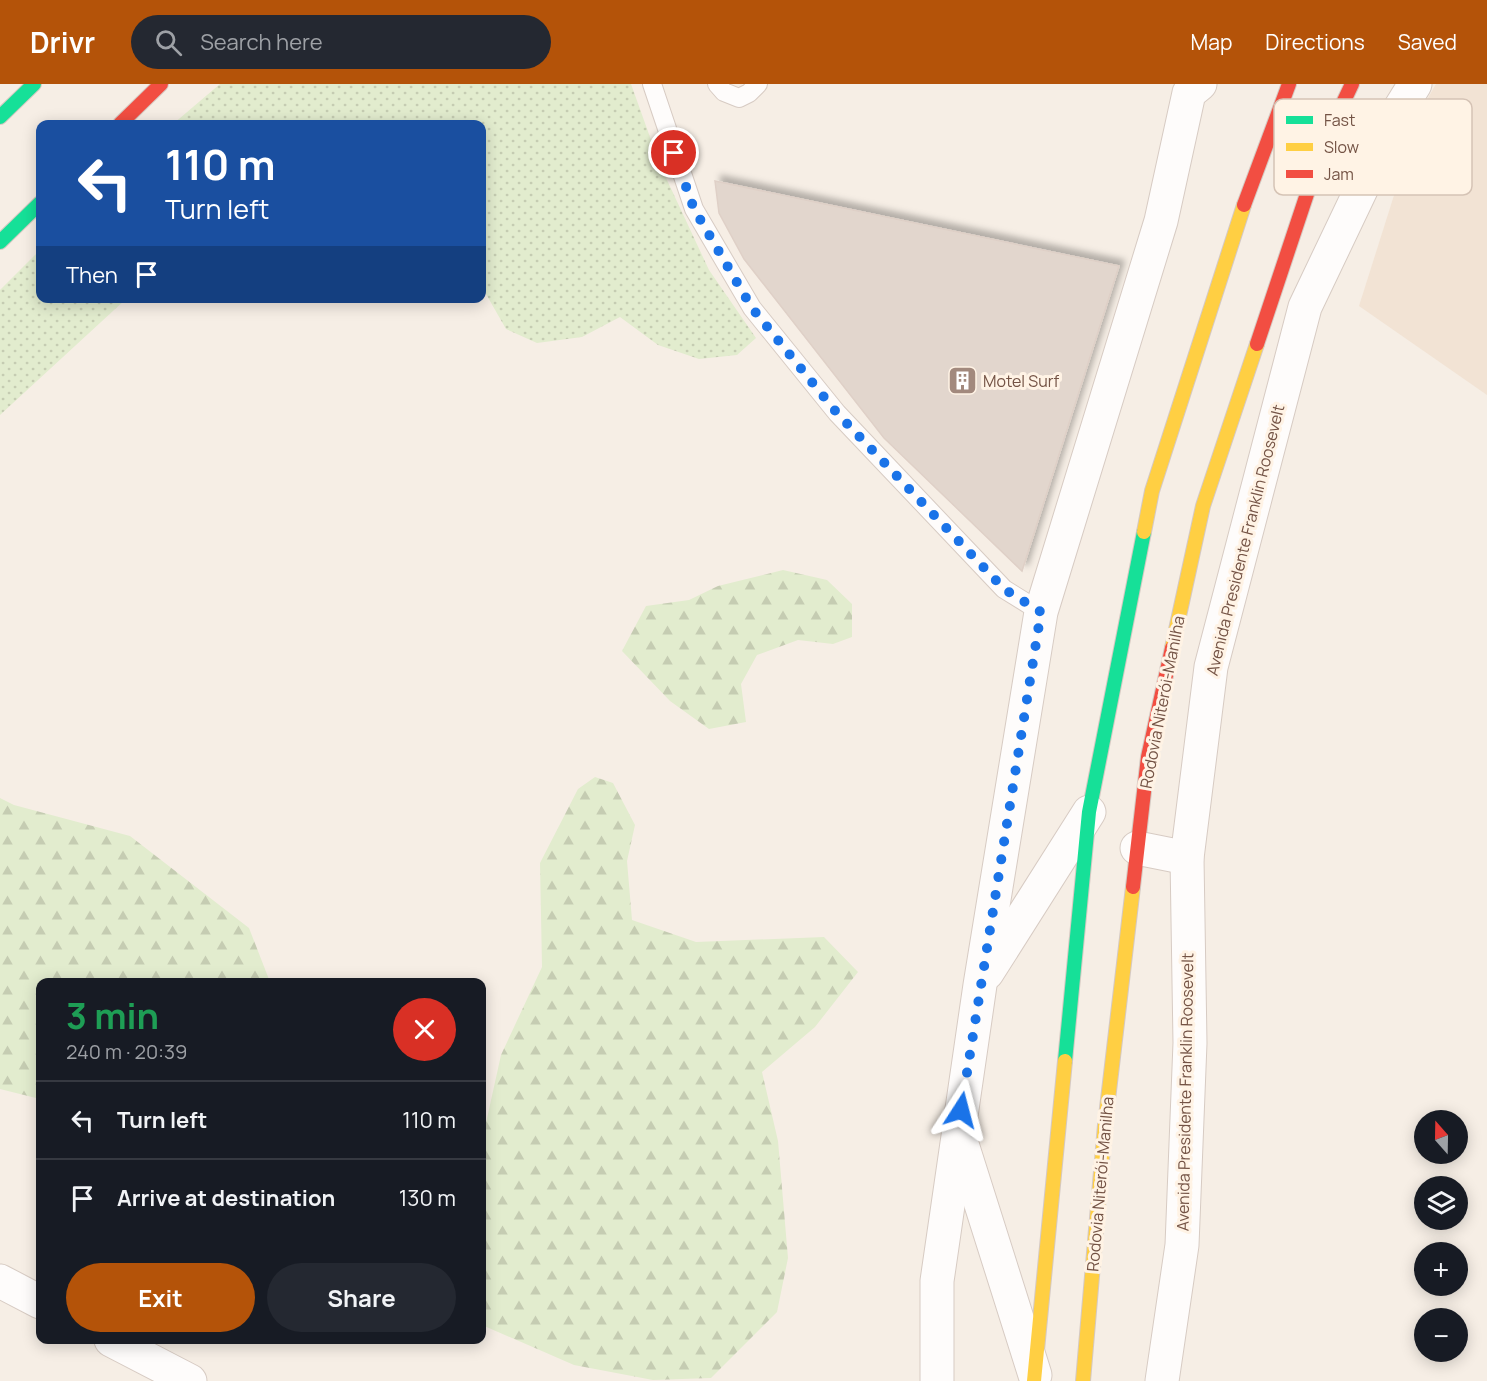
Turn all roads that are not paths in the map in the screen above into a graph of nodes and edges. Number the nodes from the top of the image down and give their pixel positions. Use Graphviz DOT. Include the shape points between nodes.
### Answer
graph roads {
  1 [pos="34,84"];
  2 [pos="161,84"];
  3 [pos="652,84"];
  4 [pos="717,84"];
  5 [pos="758,84"];
  6 [pos="1289,84"];
  7 [pos="1352,84"];
  8 [pos="1415,84"];
  9 [pos="1194,87"];
  10 [pos="1283,99"];
  11 [pos="1345,99"];
  12 [pos="1406,99"];
  13 [pos="0,117"];
  14 [pos="124,120"];
  15 [pos="1274,122"];
  16 [pos="1307,195"];
  17 [pos="1358,195"];
  18 [pos="36,207"];
  19 [pos="0,243"];
  20 [pos="1041,612"];
  21 [pos="1089,812"];
  22 [pos="1137,848"];
  23 [pos="1187,858"];
  24 [pos="980,985"];
  25 [pos="958,1131"];
  26 [pos="0,1281"];
  27 [pos="36,1300"];
  28 [pos="119,1344"];
  29 [pos="1034,1378"];
  30 [pos="190,1381"];
  31 [pos="937,1381"];
  32 [pos="1083,1381"];
  33 [pos="1162,1381"];
  1 -- 13 [label="highway"];
  2 -- 14 [label="highway"];
  3 -- 20 [label="lane" via="694,209 752,308 837,413 996,581"];
  4 -- 5 [label="lane" via="739,98"];
  6 -- 10 [label="highway"];
  7 -- 11 [label="highway, Rodovia Niterói-Manilha"];
  8 -- 12 [label="street, Avenida Presidente Franklin Roosevelt"];
  9 -- 20 [label="street" via="1161,220"];
  15 -- 21 [label="highway" via="1152,491"];
  16 -- 22 [label="highway, Rodovia Niterói-Manilha" via="1203,506 1148,757"];
  17 -- 23 [label="street, Avenida Presidente Franklin Roosevelt" via="1305,307 1211,667"];
  18 -- 19 [label="highway"];
  20 -- 24 [label="street"];
  21 -- 24 [label="street"];
  21 -- 29 [label="highway"];
  22 -- 23 [label="street"];
  22 -- 32 [label="highway, Rodovia Niterói-Manilha" via="1105,1125"];
  23 -- 33 [label="street, Avenida Presidente Franklin Roosevelt" via="1190,1043 1182,1245"];
  24 -- 25 [label="street"];
  25 -- 29 [label="street"];
  25 -- 31 [label="street" via="937,1281"];
  26 -- 27 [label="street"];
  28 -- 30 [label="street"];
}
